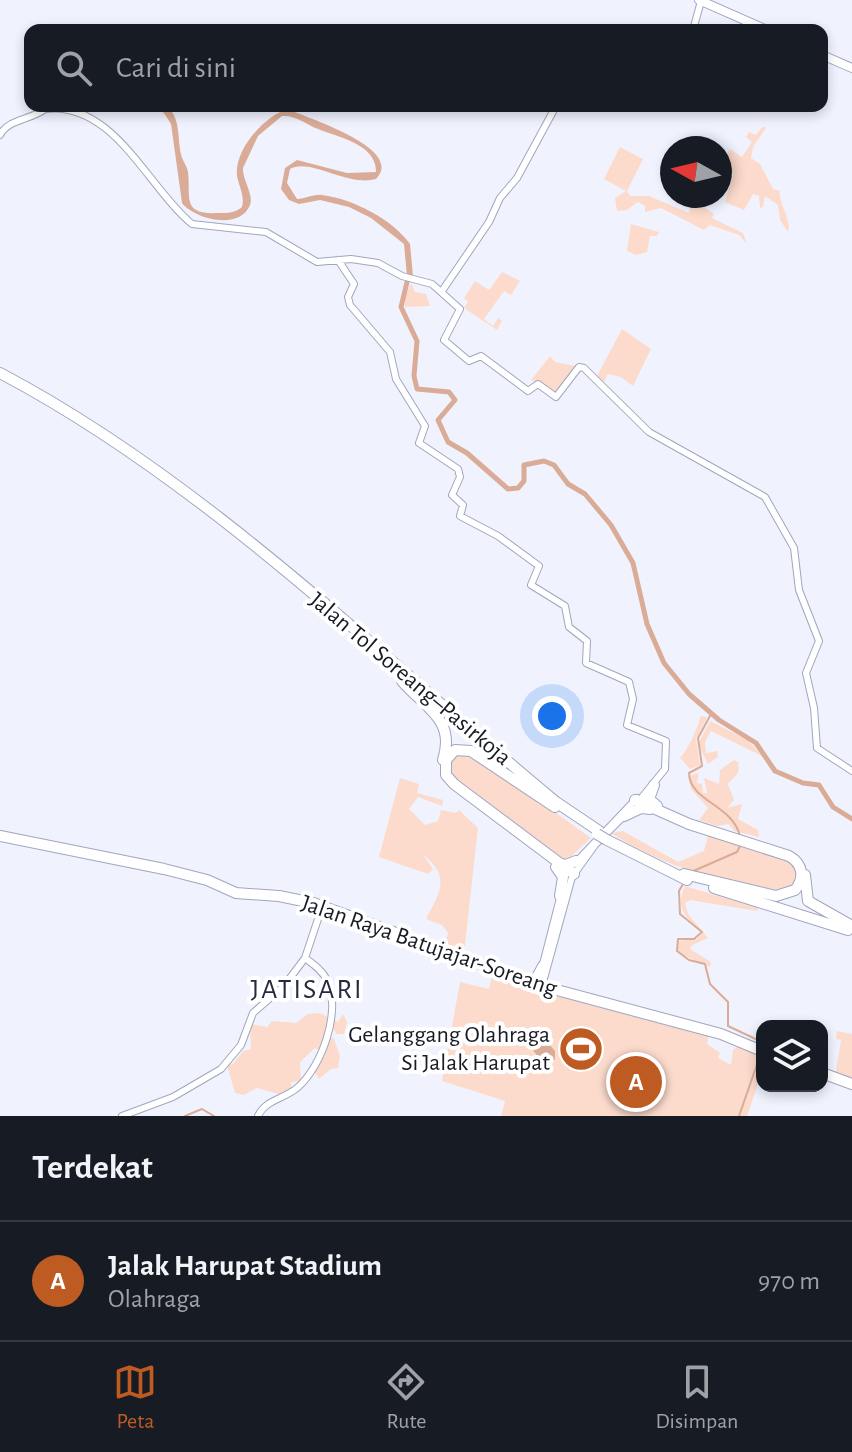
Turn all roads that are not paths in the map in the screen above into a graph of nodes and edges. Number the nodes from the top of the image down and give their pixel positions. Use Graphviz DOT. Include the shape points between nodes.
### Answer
graph roads {
  1 [pos="700,0"];
  2 [pos="694,24"];
  3 [pos="754,24"];
  4 [pos="828,58"];
  5 [pos="852,68"];
  6 [pos="40,112"];
  7 [pos="73,112"];
  8 [pos="553,112"];
  9 [pos="0,135"];
  10 [pos="338,260"];
  11 [pos="442,291"];
  12 [pos="0,375"];
  13 [pos="402,681"];
  14 [pos="666,765"];
  15 [pos="852,771"];
  16 [pos="654,785"];
  17 [pos="638,800"];
  18 [pos="555,807"];
  19 [pos="667,813"];
  20 [pos="624,816"];
  21 [pos="603,835"];
  22 [pos="0,836"];
  23 [pos="748,841"];
  24 [pos="552,861"];
  25 [pos="576,861"];
  26 [pos="571,874"];
  27 [pos="688,877"];
  28 [pos="560,896"];
  29 [pos="321,913"];
  30 [pos="852,929"];
  31 [pos="305,958"];
  32 [pos="545,967"];
  33 [pos="525,979"];
  34 [pos="540,985"];
  35 [pos="556,990"];
  36 [pos="756,1049"];
  37 [pos="828,1075"];
  38 [pos="852,1084"];
  39 [pos="122,1116"];
  40 [pos="258,1116"];
  1 -- 2 [label="street"];
  1 -- 3 [label="main road"];
  4 -- 5 [label="main road"];
  6 -- 9 [label="street" via="7,125"];
  7 -- 10 [label="street" via="98,125 127,151 192,224 257,230 280,238 314,262"];
  8 -- 11 [label="street"];
  10 -- 11 [label="street" via="375,262"];
  10 -- 14 [label="street" via="354,284 350,305 390,352 396,379 425,426 419,443 458,469 452,495 463,505 460,516 539,566 531,585 565,606 569,627 587,641 588,664 629,682 633,699 627,723 665,739"];
  11 -- 15 [label="street" via="461,311 444,341 469,361 481,356 528,391 537,384 556,397 579,367 584,368 649,432 762,493 792,543 799,590 819,641 806,673 817,748"];
  12 -- 13 [label="highway, Jalan Tol Soreang–Pasirkoja" via="173,488"];
  12 -- 21 [label="highway, Jalan Tol Soreang–Pasirkoja" via="77,416 167,477 556,802"];
  13 -- 18 [label="highway, Jalan Tol Soreang–Pasirkoja"];
  13 -- 24 [label="highway" via="446,730 446,781"];
  14 -- 16 [label="street"];
  14 -- 17 [label="street"];
  16 -- 17 [label="street"];
  16 -- 19 [label="highway" via="650,801"];
  17 -- 19 [label="highway"];
  17 -- 20 [label="street"];
  17 -- 25 [label="street"];
  18 -- 21 [label="highway, Jalan Tol Soreang–Pasirkoja"];
  18 -- 24 [label="highway" via="471,751 455,750 446,760 450,781"];
  19 -- 20 [label="highway" via="641,808"];
  19 -- 23 [label="highway"];
  20 -- 26 [label="street"];
  21 -- 27 [label="highway, Jalan Tol Soreang–Pasirkoja"];
  22 -- 29 [label="highway, Jalan Raya Batujajar-Soreang" via="199,877 236,893 279,896"];
  23 -- 27 [label="highway" via="794,859 801,869 798,888 776,896"];
  23 -- 30 [label="highway" via="795,855 803,866 808,901"];
  24 -- 25 [label="highway"];
  24 -- 26 [label="highway"];
  24 -- 28 [label="highway" via="563,875"];
  25 -- 26 [label="street"];
  26 -- 28 [label="street"];
  26 -- 32 [label="street"];
  27 -- 30 [label="highway, Jalan Tol Soreang–Pasirkoja"];
  28 -- 32 [label="street"];
  29 -- 31 [label="street"];
  29 -- 33 [label="highway, Jalan Raya Batujajar-Soreang"];
  31 -- 39 [label="street" via="253,1013 241,1045 221,1069 173,1097"];
  31 -- 40 [label="street" via="324,975 332,995 322,1050 301,1085"];
  32 -- 33 [label="highway" via="536,979"];
  32 -- 34 [label="street"];
  32 -- 35 [label="highway"];
  33 -- 34 [label="highway, Jalan Raya Batujajar-Soreang"];
  34 -- 35 [label="highway, Jalan Raya Batujajar-Soreang"];
  35 -- 36 [label="highway, Jalan Raya Batujajar-Soreang" via="721,1034"];
  37 -- 38 [label="highway"];
}
